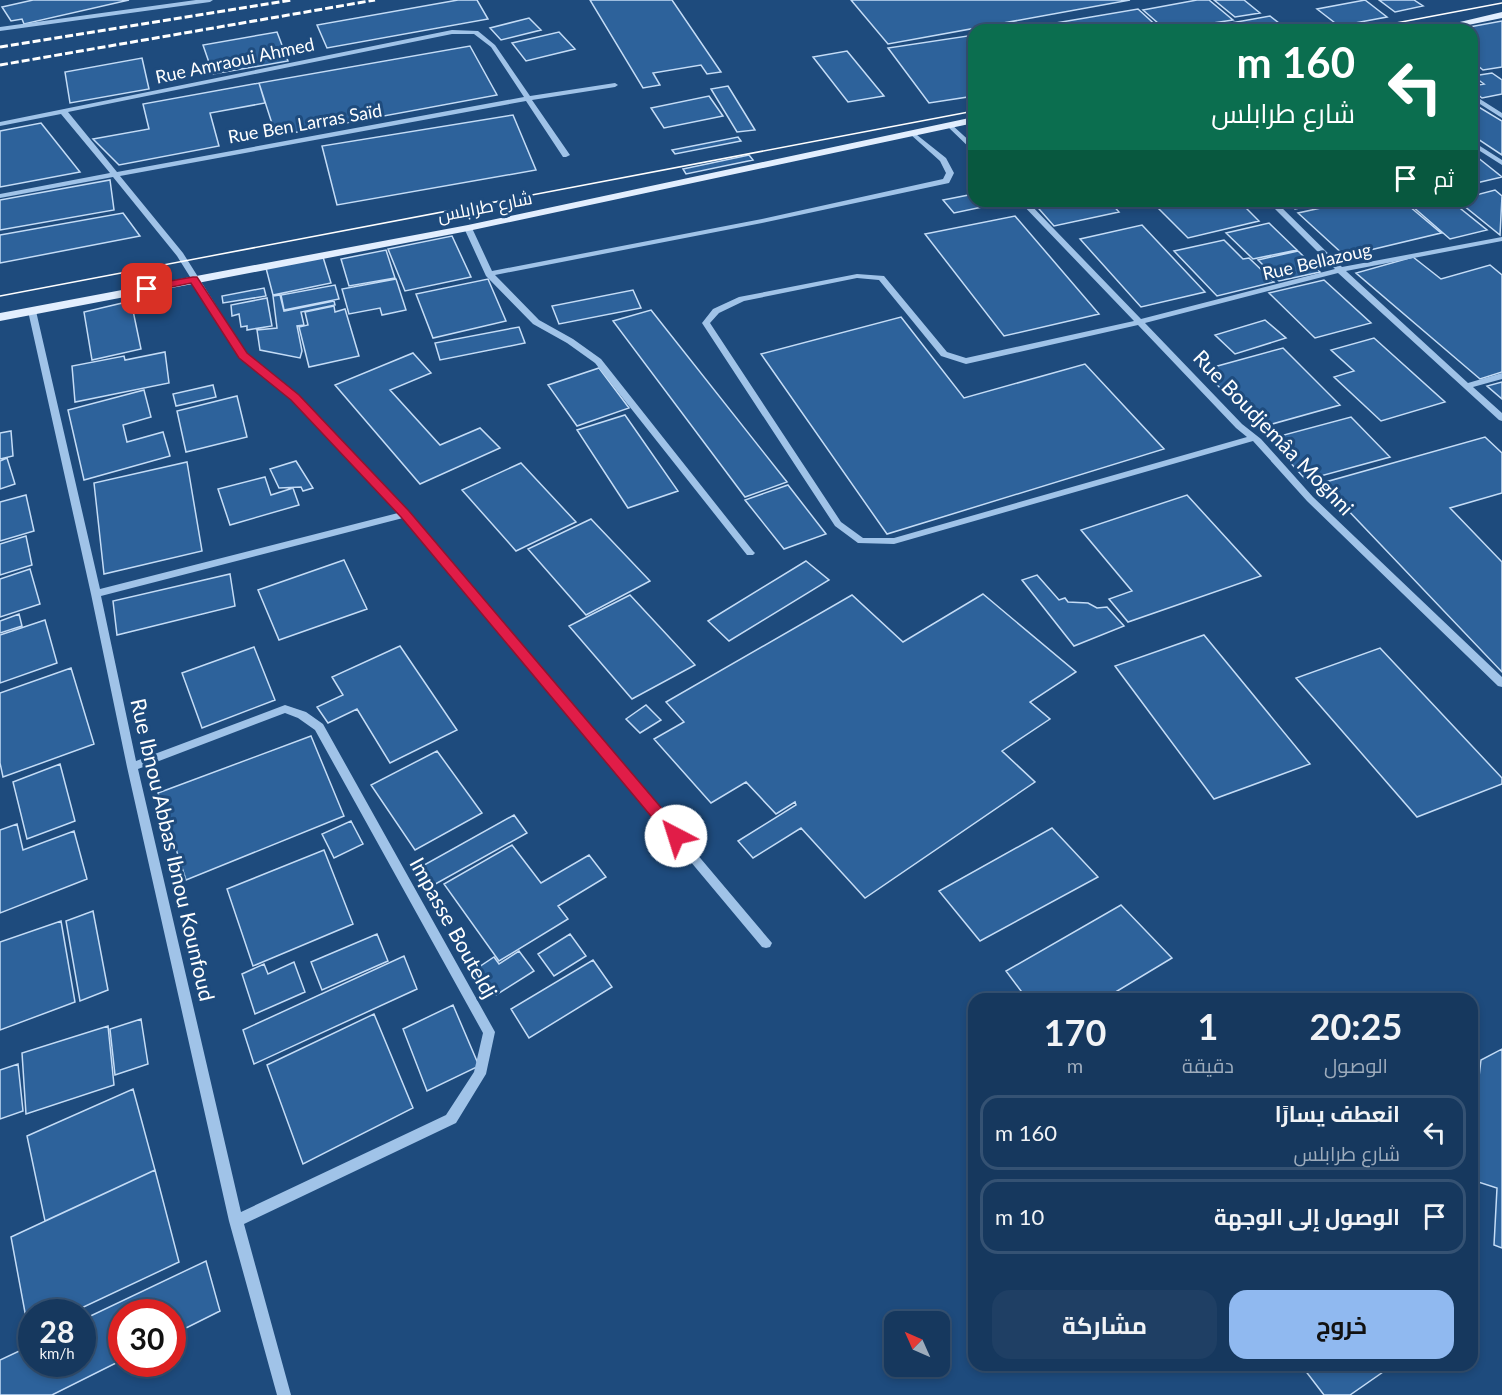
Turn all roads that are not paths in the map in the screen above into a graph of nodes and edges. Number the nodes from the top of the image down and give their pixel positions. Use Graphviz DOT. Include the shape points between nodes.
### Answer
graph roads {
  1 [pos="210,0"];
  2 [pos="1502,15"];
  3 [pos="1459,24"];
  4 [pos="0,29"];
  5 [pos="615,85"];
  6 [pos="529,98"];
  7 [pos="1478,100"];
  8 [pos="63,111"];
  9 [pos="1502,116"];
  10 [pos="968,121"];
  11 [pos="0,124"];
  12 [pos="949,125"];
  13 [pos="912,133"];
  14 [pos="968,144"];
  15 [pos="1478,147"];
  16 [pos="566,155"];
  17 [pos="1502,163"];
  18 [pos="114,174"];
  19 [pos="0,196"];
  20 [pos="1029,207"];
  21 [pos="1277,207"];
  22 [pos="468,228"];
  23 [pos="1502,239"];
  24 [pos="1340,270"];
  25 [pos="489,274"];
  26 [pos="193,280"];
  27 [pos="32,311"];
  28 [pos="0,317"];
  29 [pos="1141,322"];
  30 [pos="1502,376"];
  31 [pos="1466,386"];
  32 [pos="1502,418"];
  33 [pos="1254,438"];
  34 [pos="405,514"];
  35 [pos="750,553"];
  36 [pos="96,594"];
  37 [pos="1502,683"];
  38 [pos="132,767"];
  39 [pos="766,943"];
  40 [pos="236,1221"];
  41 [pos="284,1395"];
  1 -- 4 [label="street"];
  2 -- 3 [label="main road"];
  5 -- 6 [label="street, Rue Ben Larras Saïd"];
  6 -- 8 [label="street, Rue Amraoui Ahmed" via="493,46 476,32 452,32"];
  6 -- 16 [label="street"];
  6 -- 18 [label="street, Rue Ben Larras Saïd"];
  7 -- 9 [label="street"];
  8 -- 11 [label="street, Rue Amraoui Ahmed"];
  8 -- 18 [label="street"];
  10 -- 12 [label="main road, شارع طرابلس"];
  12 -- 13 [label="main road, شارع طرابلس"];
  12 -- 14 [label="street"];
  13 -- 22 [label="main road, شارع طرابلس"];
  13 -- 25 [label="street" via="943,160 950,174 946,180 762,221"];
  15 -- 17 [label="street"];
  18 -- 19 [label="street, Rue Ben Larras Saïd"];
  18 -- 26 [label="street" via="180,255"];
  20 -- 29 [label="street, Rue Boudjemâa Moghni"];
  21 -- 24 [label="street"];
  22 -- 25 [label="street"];
  22 -- 26 [label="main road, شارع طرابلس"];
  23 -- 24 [label="street, Rue Bellazoug"];
  24 -- 29 [label="street, Rue Bellazoug"];
  24 -- 31 [label="street"];
  25 -- 35 [label="street" via="536,322 598,361"];
  26 -- 27 [label="main road, شارع طرابلس"];
  26 -- 34 [label="street" via="243,355 295,398"];
  27 -- 28 [label="main road, شارع طرابلس"];
  27 -- 36 [label="street, Rue Ibnou Abbas Ibnou Kounfoud"];
  29 -- 33 [label="street, Rue Boudjemâa Moghni"];
  29 -- 33 [label="street, Rue Bellazoug" via="966,361 944,354 881,278 857,276 742,299 716,310 706,323 838,524 861,541 894,541"];
  30 -- 31 [label="street"];
  31 -- 32 [label="street"];
  33 -- 37 [label="street, Rue Boudjemâa Moghni" via="1310,499"];
  34 -- 36 [label="street"];
  34 -- 39 [label="street"];
  36 -- 38 [label="street, Rue Ibnou Abbas Ibnou Kounfoud"];
  38 -- 40 [label="street, Rue Ibnou Abbas Ibnou Kounfoud"];
  38 -- 40 [label="street, Impasse Bouteldj" via="285,709 319,727 489,1032 480,1074 451,1119"];
  40 -- 41 [label="street, Rue Ibnou Abbas Ibnou Kounfoud"];
}
